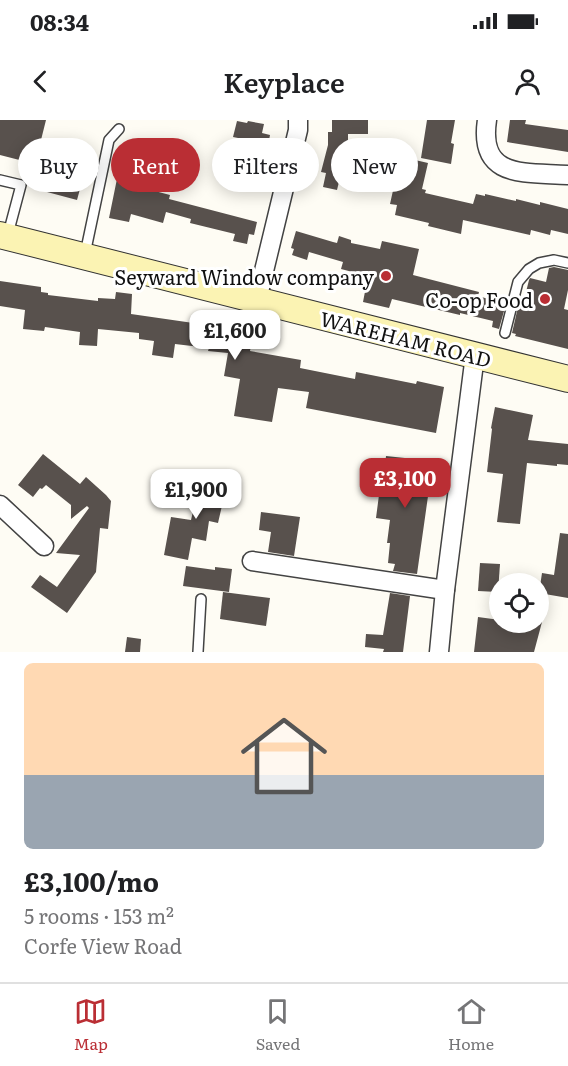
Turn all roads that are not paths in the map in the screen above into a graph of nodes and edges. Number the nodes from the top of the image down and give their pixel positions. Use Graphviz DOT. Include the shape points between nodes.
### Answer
graph roads {
  1 [pos="298,120"];
  2 [pos="487,120"];
  3 [pos="119,129"];
  4 [pos="568,175"];
  5 [pos="0,180"];
  6 [pos="4,236"];
  7 [pos="84,256"];
  8 [pos="568,263"];
  9 [pos="257,300"];
  10 [pos="505,333"];
  11 [pos="475,355"];
  12 [pos="568,379"];
  13 [pos="0,505"];
  14 [pos="44,546"];
  15 [pos="252,561"];
  16 [pos="445,590"];
  17 [pos="201,599"];
  18 [pos="198,652"];
  19 [pos="439,652"];
  1 -- 9 [label="street"];
  2 -- 4 [label="street" via="487,146 501,166 511,171"];
  3 -- 7 [label="lane" via="109,140"];
  5 -- 6 [label="lane" via="21,185"];
  6 -- 7 [label="street, WAREHAM ROAD"];
  7 -- 9 [label="street, WAREHAM ROAD"];
  8 -- 10 [label="lane" via="554,260 529,269 518,282"];
  9 -- 11 [label="street, WAREHAM ROAD"];
  11 -- 12 [label="street, WAREHAM ROAD"];
  11 -- 16 [label="street"];
  13 -- 14 [label="street"];
  15 -- 16 [label="street"];
  16 -- 19 [label="street"];
  17 -- 18 [label="lane"];
}
